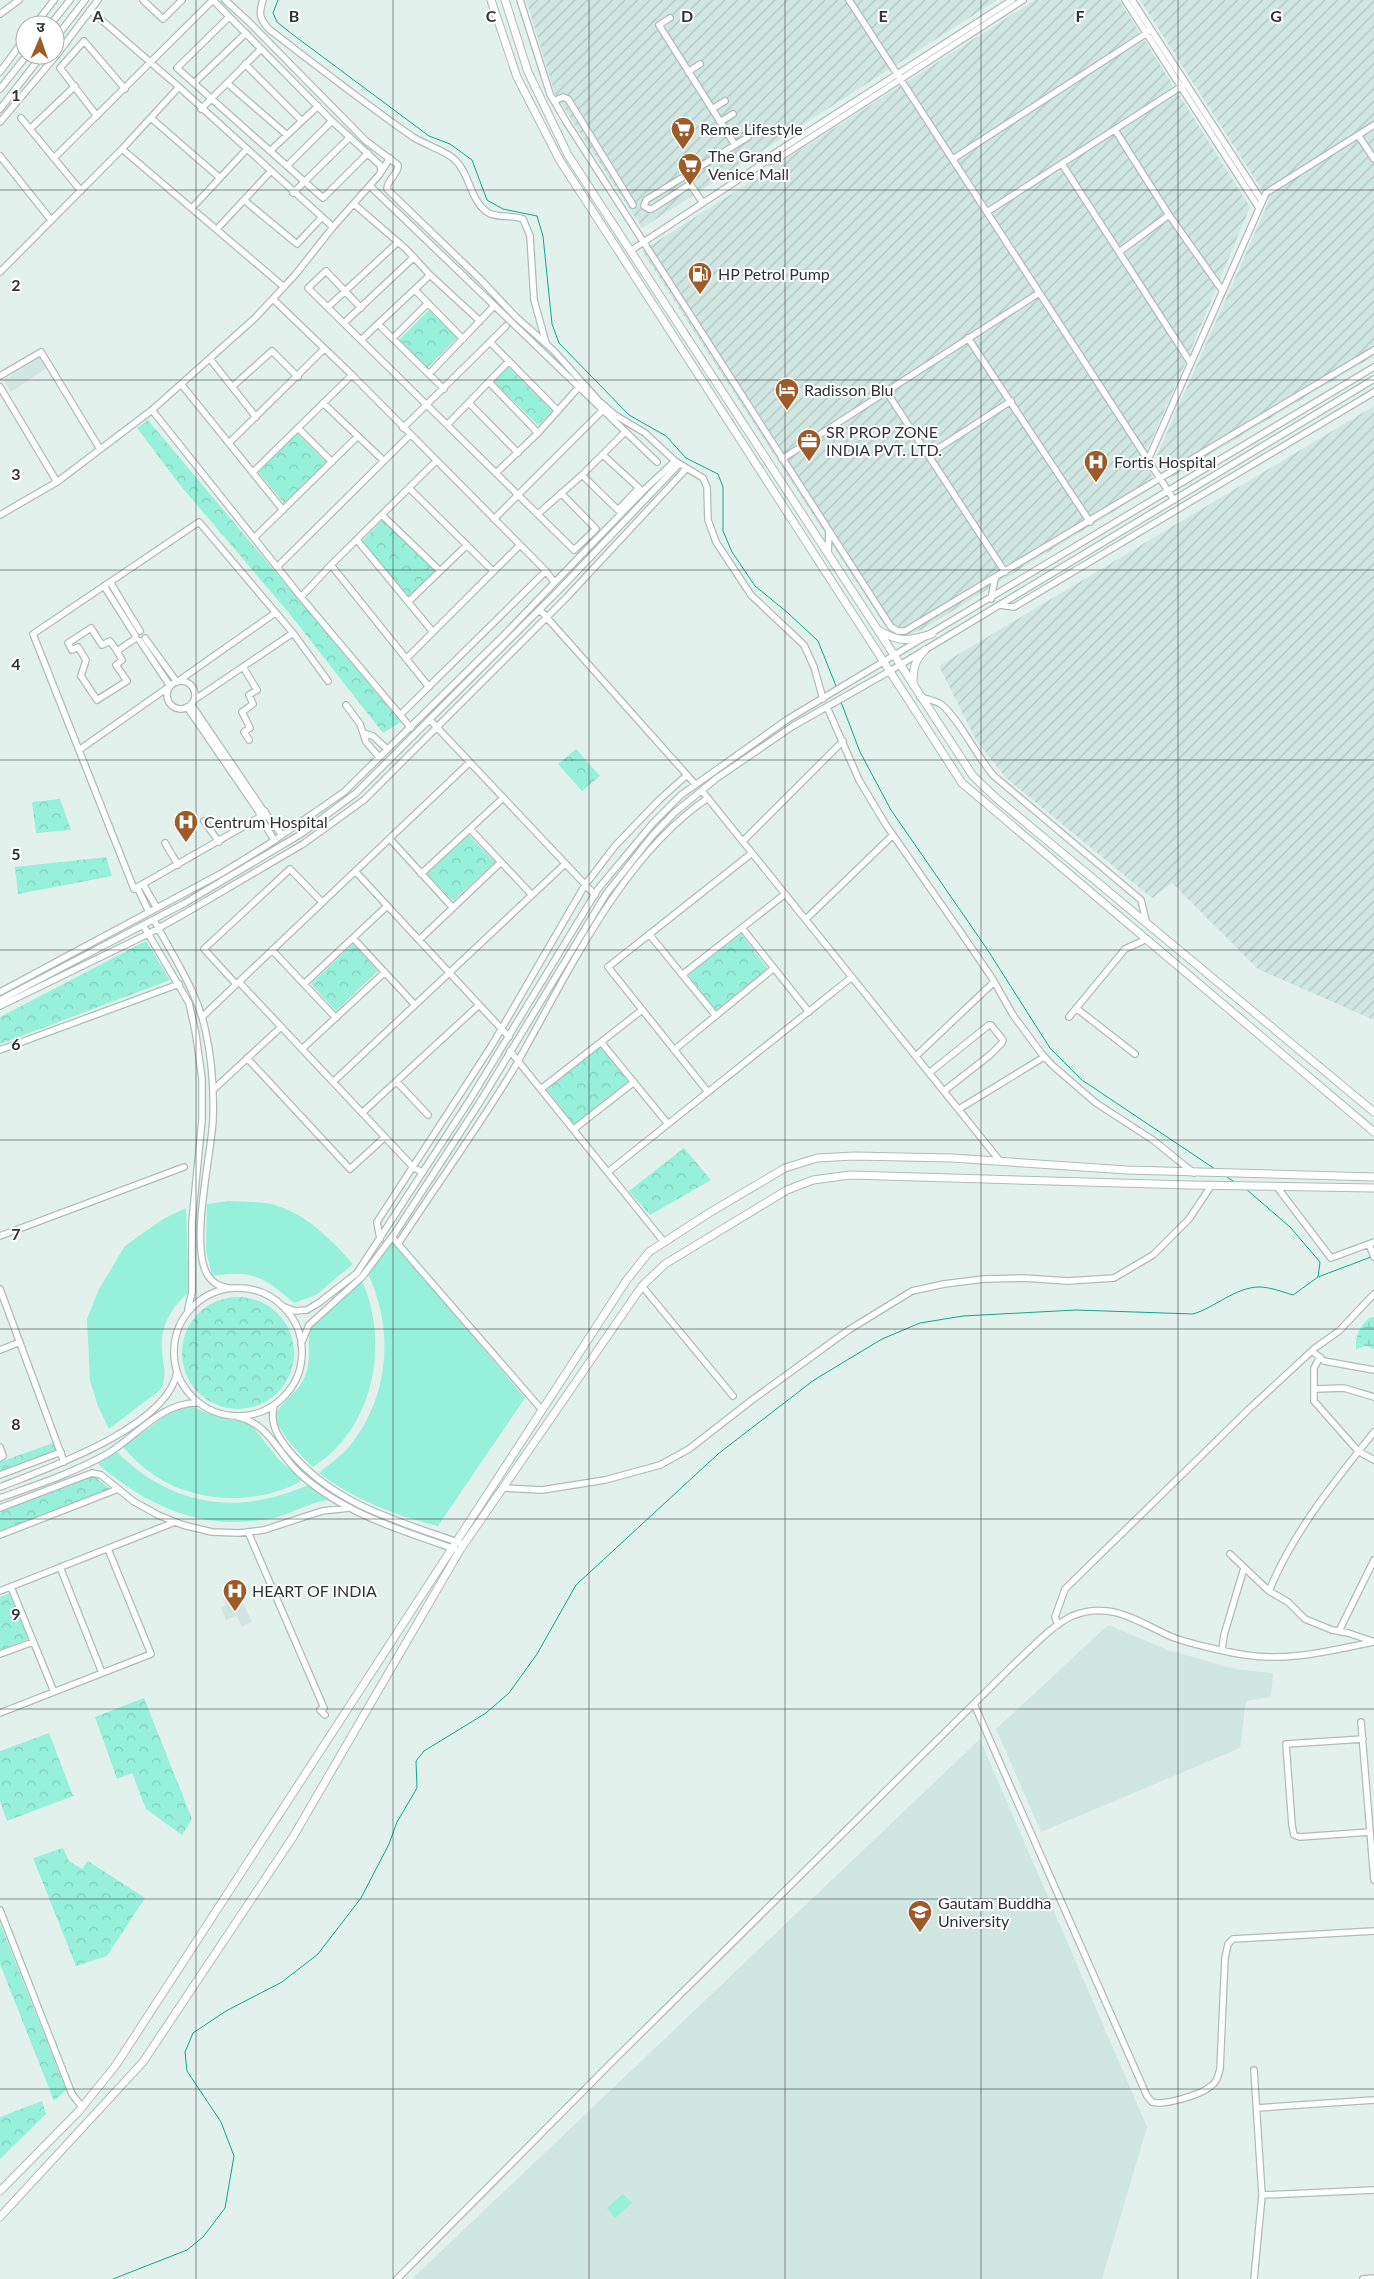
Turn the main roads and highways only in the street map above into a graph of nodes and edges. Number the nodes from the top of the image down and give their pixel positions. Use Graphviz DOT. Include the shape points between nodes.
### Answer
graph roads {
  1 [pos="490,0"];
  2 [pos="505,0"];
  3 [pos="875,628"];
  4 [pos="932,634"];
  5 [pos="925,650"];
  6 [pos="913,686"];
  7 [pos="1374,1112"];
  8 [pos="1374,1132"];
  9 [pos="1374,1178"];
  10 [pos="1374,1188"];
  11 [pos="0,2191"];
  12 [pos="0,2217"];
  1 -- 8 [label="main road" via="517,77 559,159 962,783"];
  2 -- 3 [label="main road" via="520,52 540,101 568,155"];
  3 -- 4 [label="main road" via="899,640"];
  3 -- 6 [label="main road"];
  5 -- 6 [label="main road" via="913,667"];
  6 -- 7 [label="main road" via="973,776 996,798"];
  9 -- 11 [label="main road" via="1198,1173 864,1156 817,1158 785,1168 648,1252 626,1281 116,2066 82,2107"];
  10 -- 12 [label="main road" via="850,1175 813,1180 787,1190 666,1264 642,1286 462,1547 293,1837 143,2062"];
}
